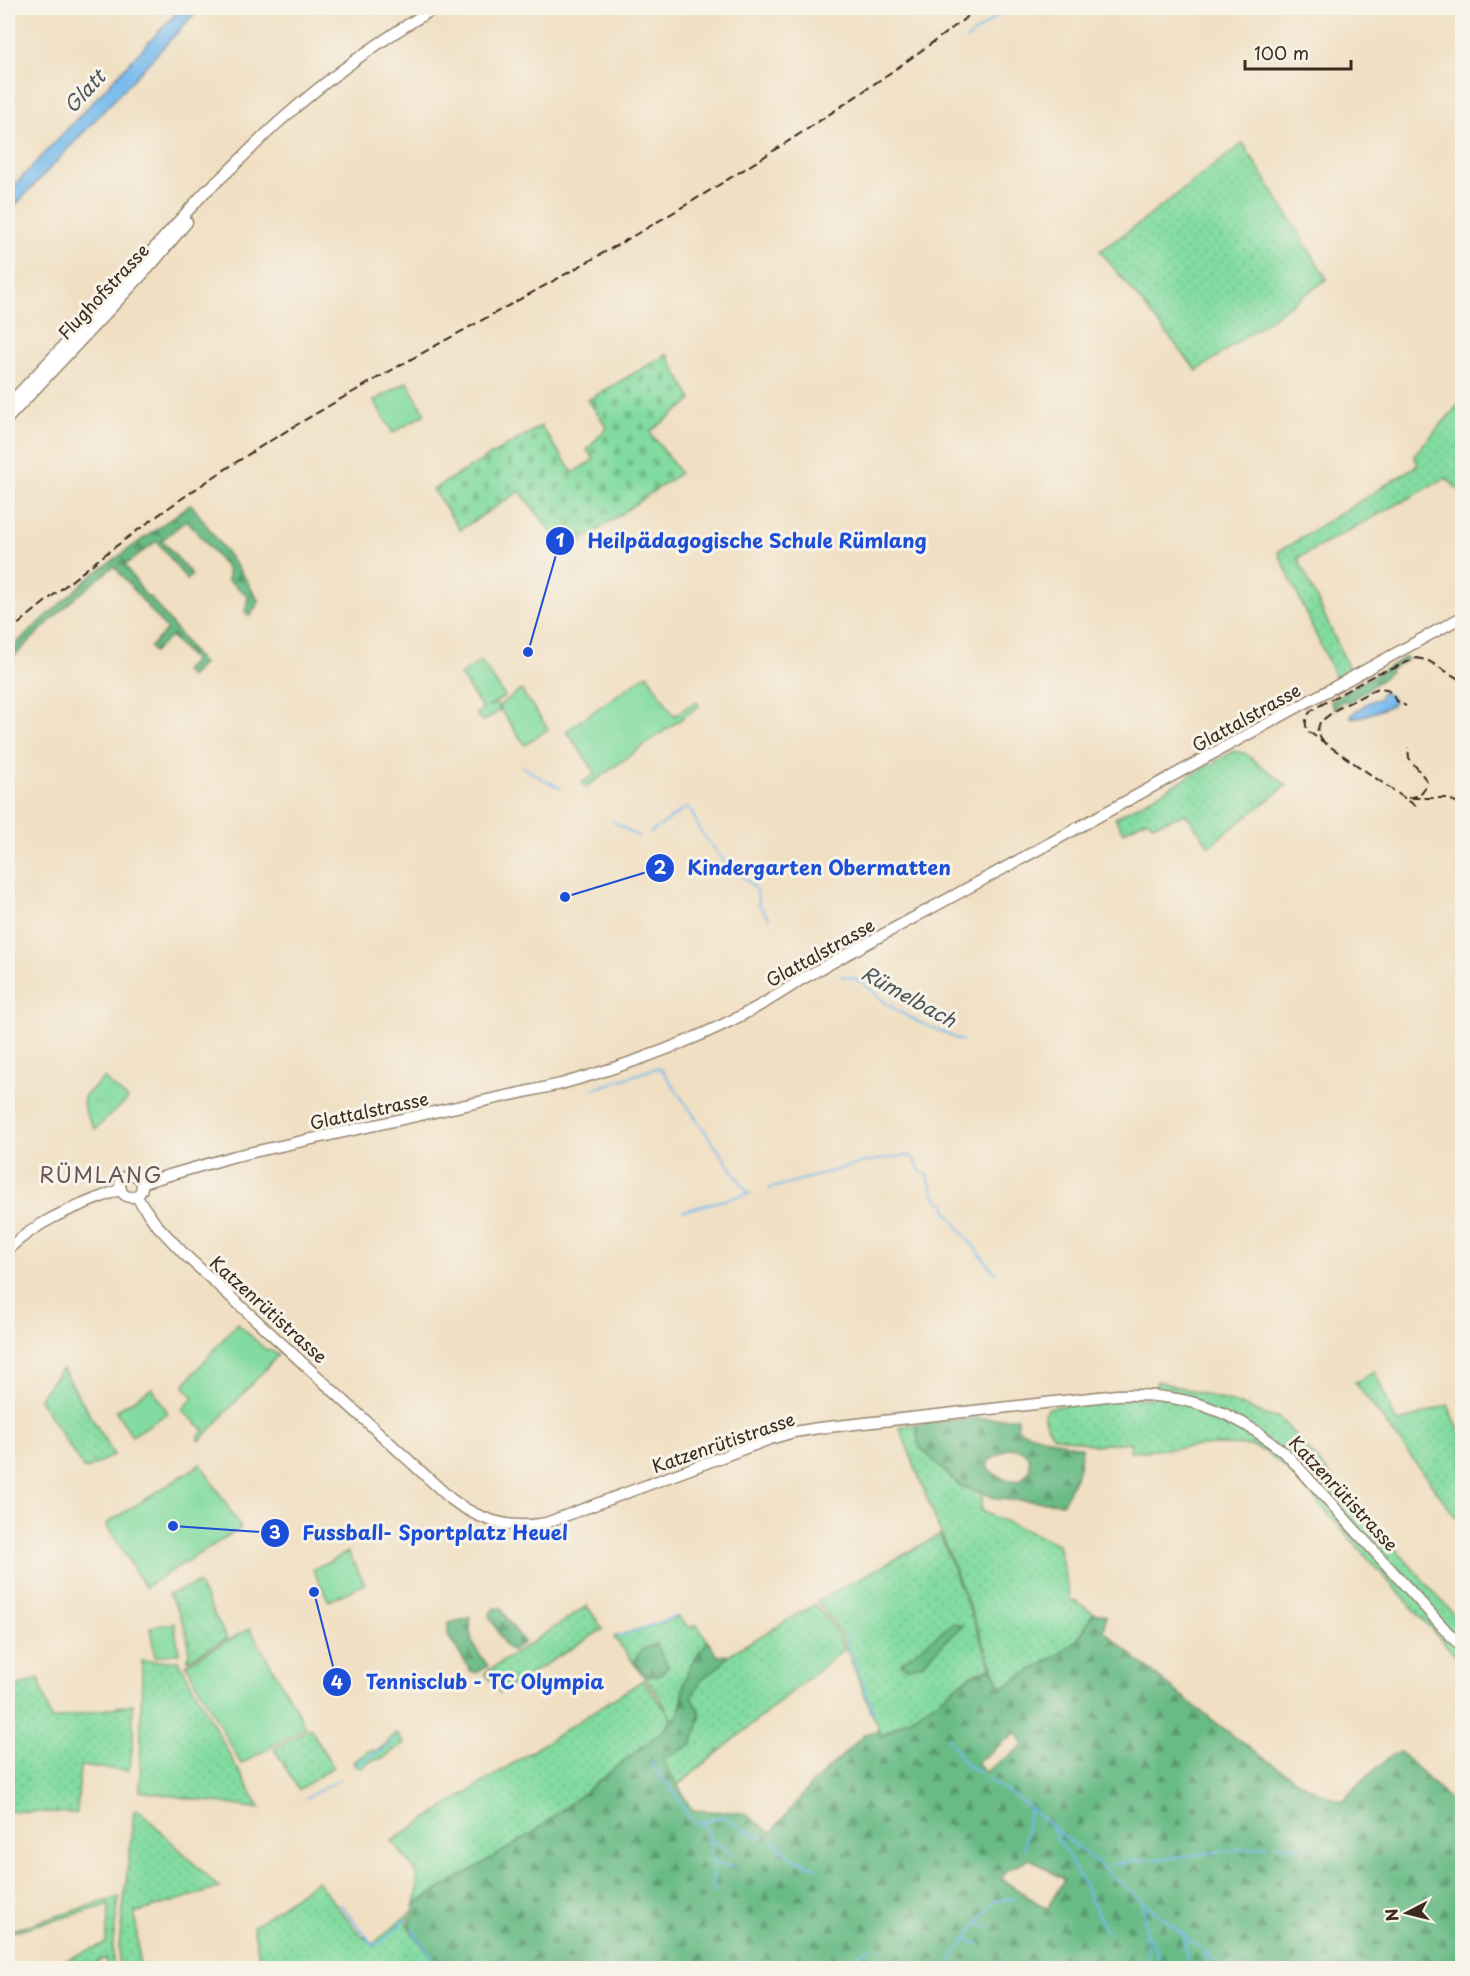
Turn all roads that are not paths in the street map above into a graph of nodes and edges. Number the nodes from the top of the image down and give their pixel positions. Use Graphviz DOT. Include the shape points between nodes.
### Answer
graph roads {
  1 [pos="435,8"];
  2 [pos="113,301"];
  3 [pos="8,405"];
  4 [pos="8,418"];
  5 [pos="1462,617"];
  6 [pos="142,1183"];
  7 [pos="121,1189"];
  8 [pos="136,1196"];
  9 [pos="8,1250"];
  10 [pos="1462,1648"];
  1 -- 2 [label="street, Flughofstrasse" via="311,94 262,137 205,192"];
  2 -- 3 [label="street, Flughofstrasse"];
  2 -- 4 [label="street, Flughofstrasse"];
  5 -- 6 [label="street, Glattalstrasse" via="753,1008 664,1051 561,1084 235,1156"];
  6 -- 7 [label="street" via="138,1177 127,1176"];
  6 -- 8 [label="street"];
  7 -- 8 [label="street" via="129,1197"];
  7 -- 9 [label="street" via="53,1217 24,1234"];
  8 -- 10 [label="street, Katzenrütistrasse" via="184,1254 462,1508 488,1520 518,1526 546,1523 770,1439 819,1428 1117,1395 1157,1395 1193,1401 1228,1414 1288,1456"];
}
